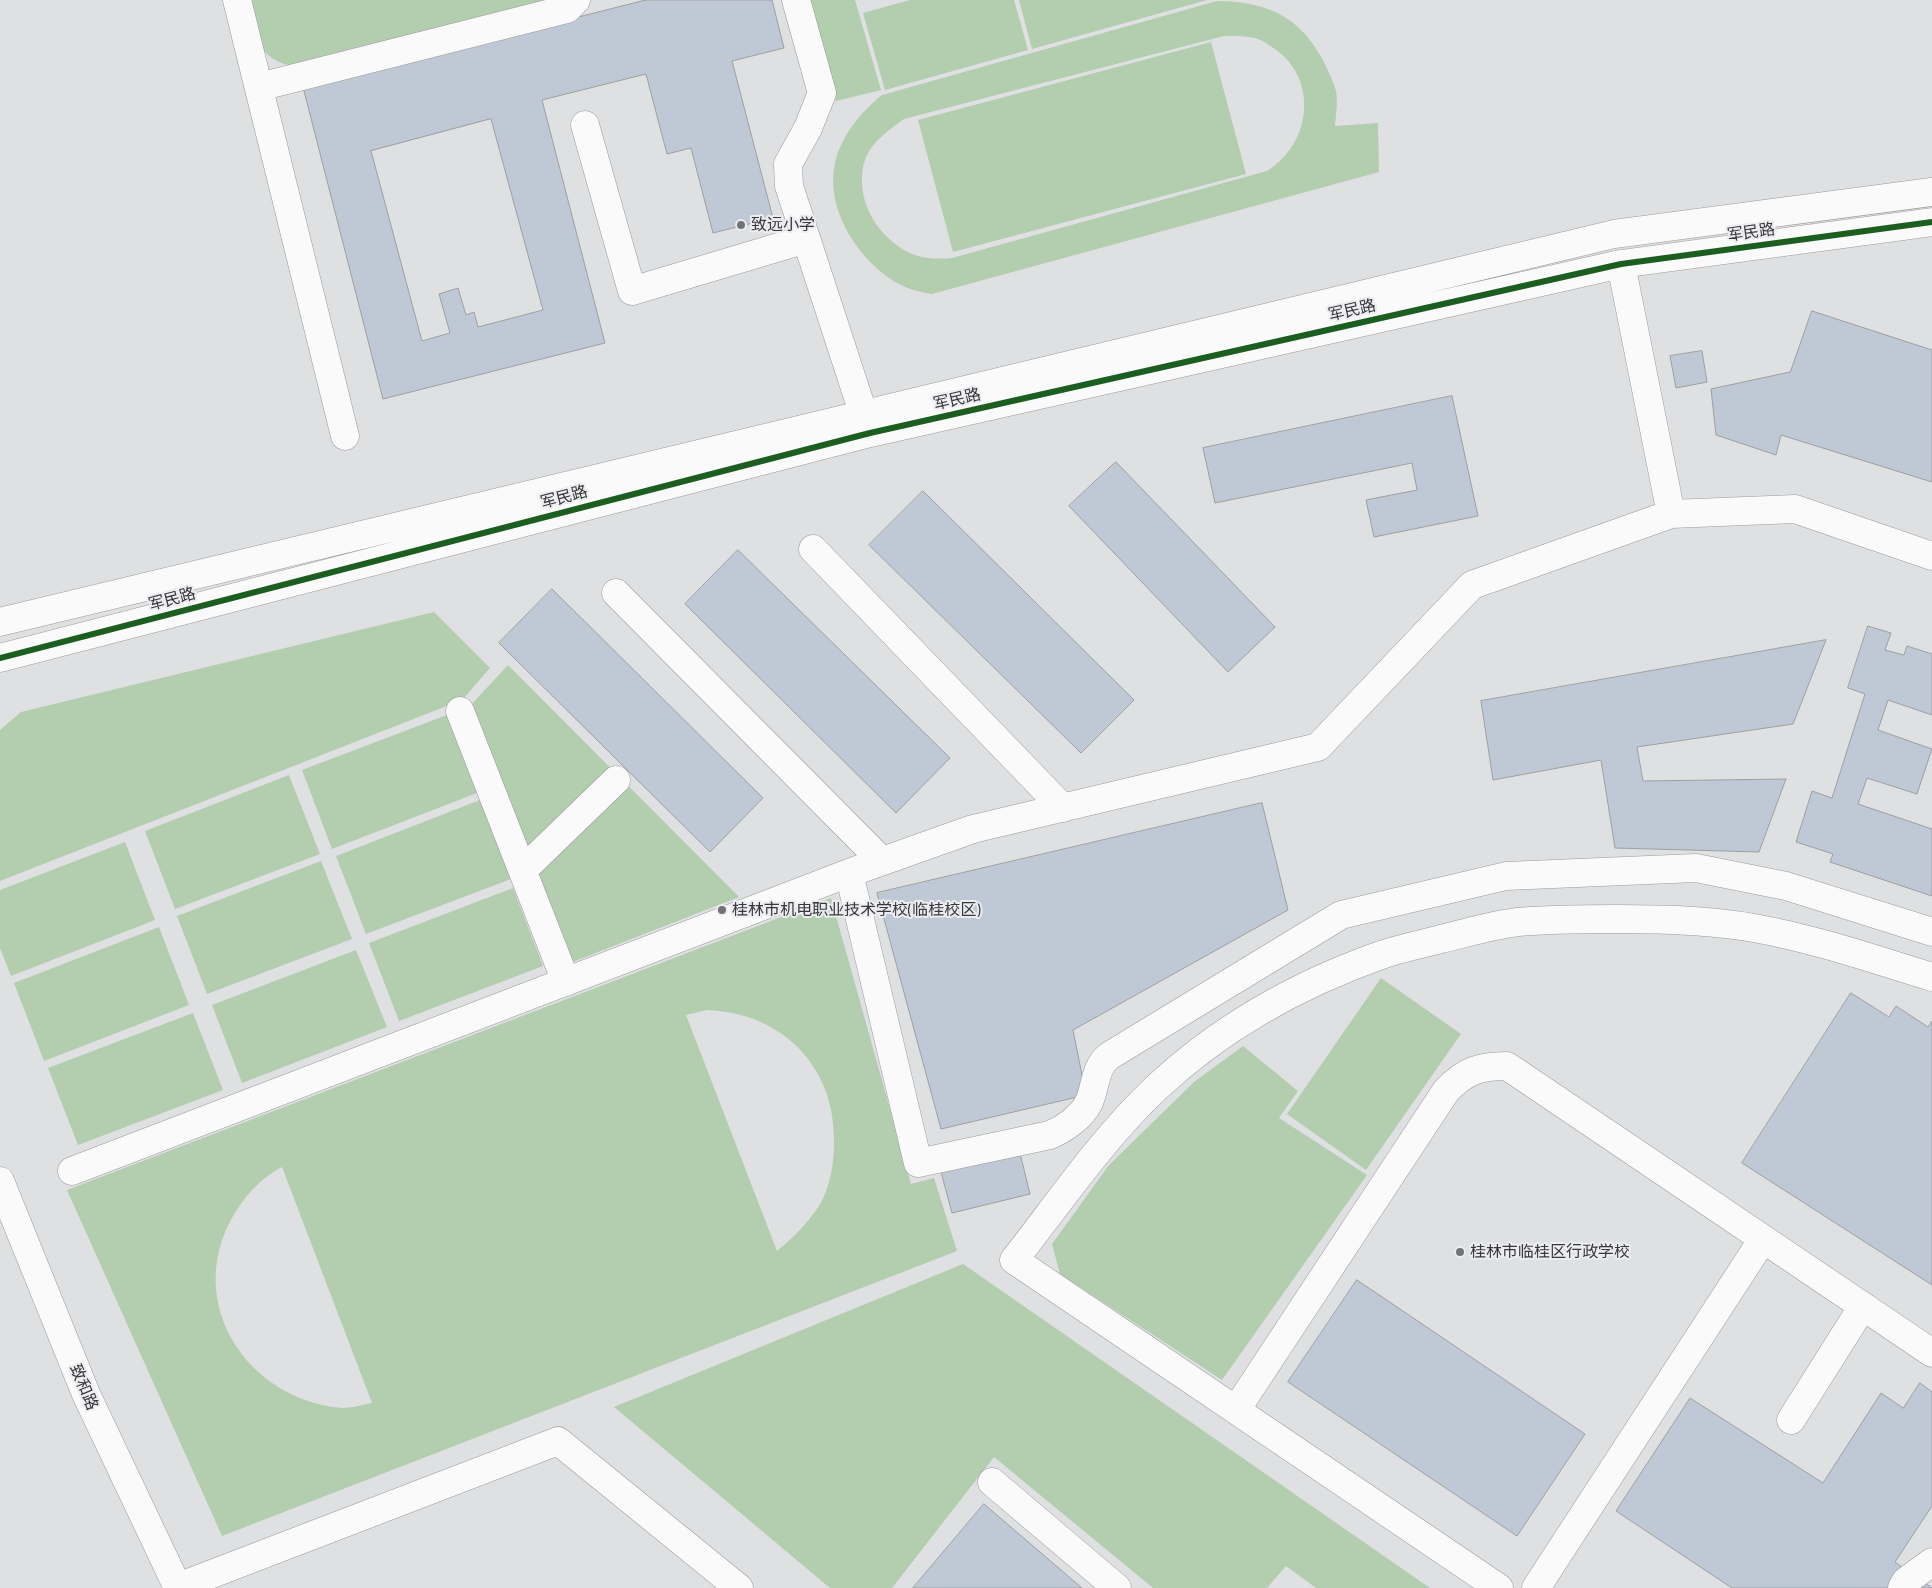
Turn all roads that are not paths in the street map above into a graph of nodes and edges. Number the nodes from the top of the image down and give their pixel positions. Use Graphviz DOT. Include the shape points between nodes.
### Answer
graph roads {
  1 [pos="237,0"];
  2 [pos="576,0"];
  3 [pos="796,0"];
  4 [pos="258,87"];
  5 [pos="585,125"];
  6 [pos="1932,192"];
  7 [pos="1932,222"];
  8 [pos="806,239"];
  9 [pos="1621,264"];
  10 [pos="867,424"];
  11 [pos="346,436"];
  12 [pos="1671,514"];
  13 [pos="813,549"];
  14 [pos="1932,556"];
  15 [pos="616,593"];
  16 [pos="0,622"];
  17 [pos="0,658"];
  18 [pos="460,711"];
  19 [pos="616,780"];
  20 [pos="1063,808"];
  21 [pos="882,862"];
  22 [pos="523,870"];
  23 [pos="849,873"];
  24 [pos="1932,932"];
  25 [pos="1932,977"];
  26 [pos="566,982"];
  27 [pos="72,1171"];
  28 [pos="0,1181"];
  29 [pos="1763,1239"];
  30 [pos="1863,1306"];
  31 [pos="1932,1353"];
  32 [pos="1236,1410"];
  33 [pos="1791,1420"];
  34 [pos="992,1482"];
  35 [pos="1932,1562"];
  36 [pos="178,1588"];
  37 [pos="740,1588"];
  38 [pos="1117,1588"];
  39 [pos="1499,1588"];
  40 [pos="1536,1588"];
  41 [pos="1902,1588"];
  1 -- 4 [label="street"];
  2 -- 4 [label="street" via="567,9"];
  3 -- 8 [label="street" via="822,93 788,164 788,186"];
  4 -- 11 [label="street"];
  5 -- 8 [label="street" via="632,291"];
  6 -- 10 [label="street, 军民路" via="1614,234"];
  7 -- 9 [label="street, 军民路"];
  8 -- 10 [label="street"];
  9 -- 10 [label="street, 军民路"];
  9 -- 12 [label="street"];
  10 -- 16 [label="street, 军民路"];
  10 -- 17 [label="street, 军民路"];
  12 -- 14 [label="street" via="1795,509"];
  12 -- 20 [label="street" via="1472,585 1318,747"];
  13 -- 20 [label="street"];
  15 -- 21 [label="street"];
  18 -- 22 [label="street"];
  19 -- 22 [label="street"];
  20 -- 21 [label="street" via="973,829"];
  21 -- 23 [label="street"];
  22 -- 26 [label="street"];
  23 -- 24 [label="street" via="918,1163 1058,1132 1088,1104 1105,1059 1341,915 1506,876 1696,868 1786,886"];
  23 -- 26 [label="street"];
  25 -- 32 [label="street" via="1814,941 1712,922 1559,919 1515,922 1387,953 1284,995 1235,1025 1155,1089 1116,1130 1014,1260"];
  26 -- 27 [label="street"];
  28 -- 36 [label="street, 致和路" via="86,1394"];
  29 -- 30 [label="street"];
  29 -- 32 [label="street" via="1507,1066 1474,1070 1446,1091"];
  29 -- 40 [label="street"];
  30 -- 31 [label="street"];
  30 -- 33 [label="street"];
  32 -- 39 [label="street"];
  34 -- 38 [label="street"];
  35 -- 41 [label="street"];
  36 -- 37 [label="street" via="558,1441"];
}
